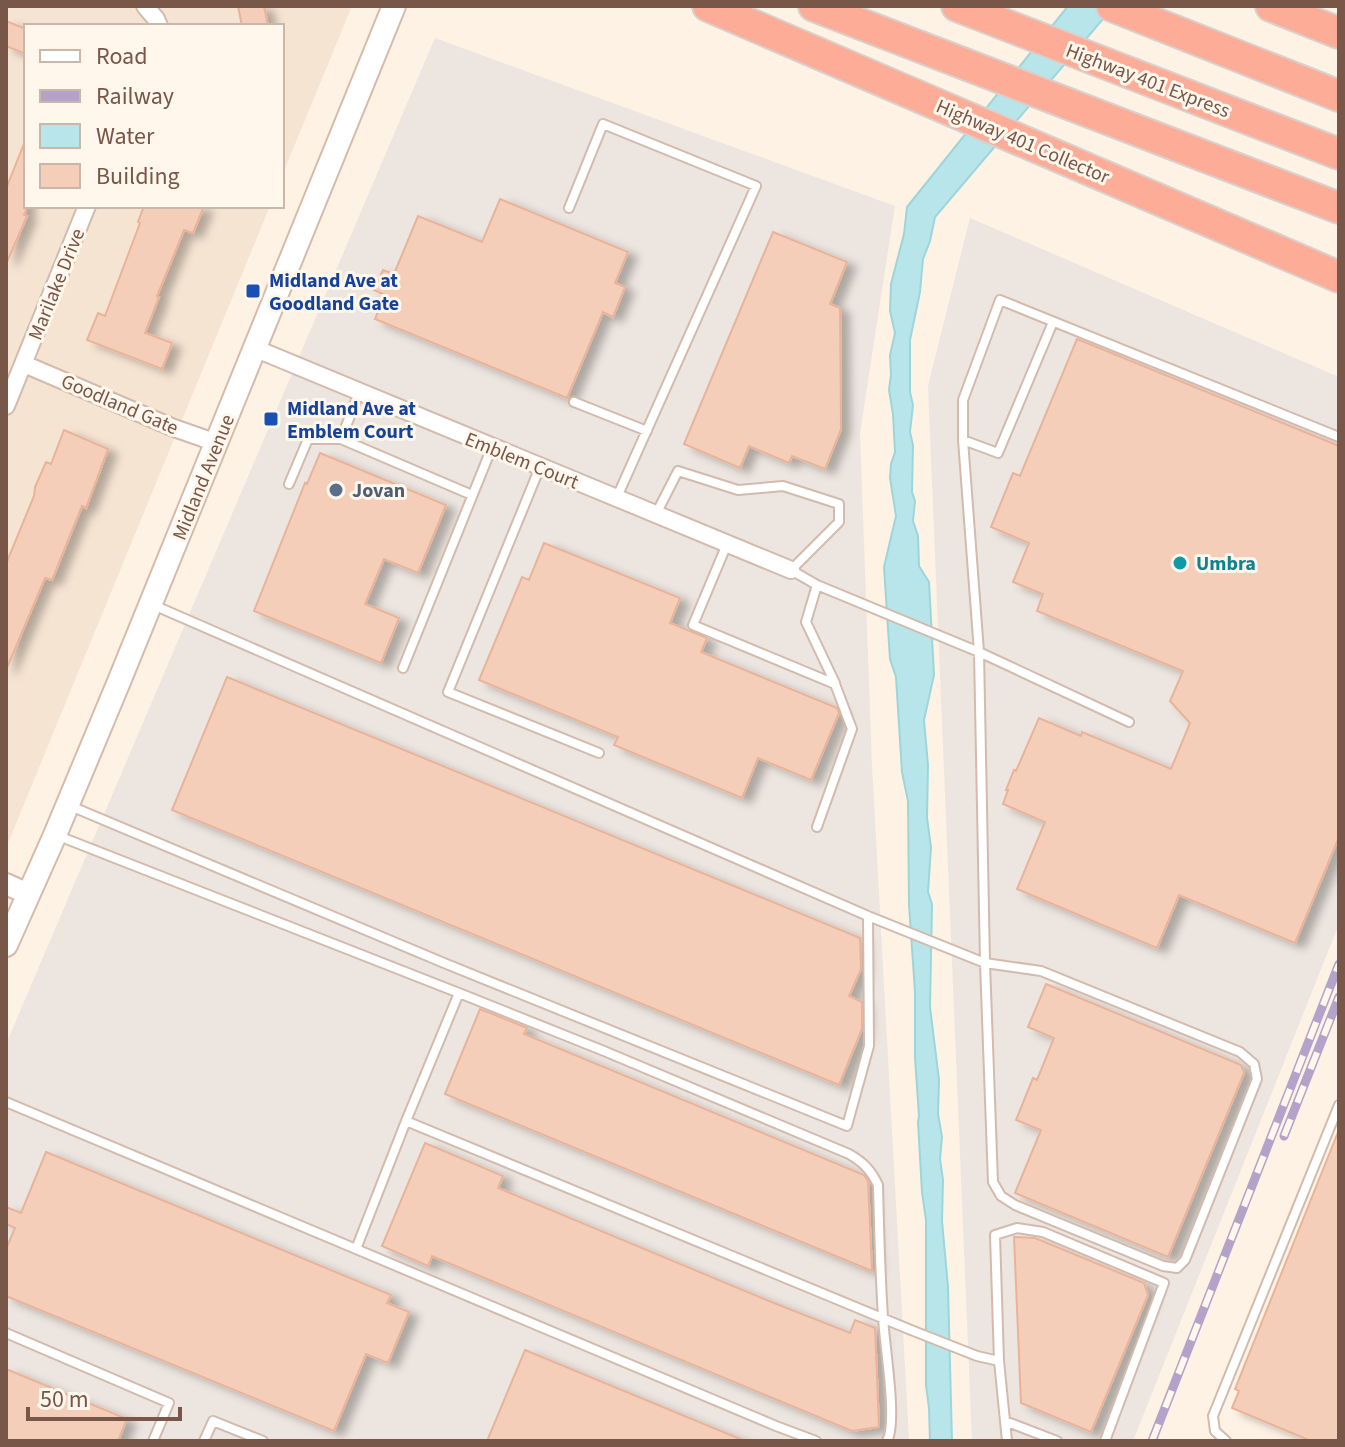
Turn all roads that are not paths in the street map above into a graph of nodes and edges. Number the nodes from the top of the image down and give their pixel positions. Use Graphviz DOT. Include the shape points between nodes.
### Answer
graph roads {
  1 [pos="145,6"];
  2 [pos="394,6"];
  3 [pos="708,6"];
  4 [pos="814,6"];
  5 [pos="957,6"];
  6 [pos="1112,6"];
  7 [pos="1271,6"];
  8 [pos="158,24"];
  9 [pos="1339,33"];
  10 [pos="1339,96"];
  11 [pos="1339,154"];
  12 [pos="86,208"];
  13 [pos="569,208"];
  14 [pos="1339,208"];
  15 [pos="1339,277"];
  16 [pos="1053,322"];
  17 [pos="254,348"];
  18 [pos="24,364"];
  19 [pos="359,393"];
  20 [pos="574,402"];
  21 [pos="6,406"];
  22 [pos="647,431"];
  23 [pos="1339,437"];
  24 [pos="341,439"];
  25 [pos="963,440"];
  26 [pos="217,443"];
  27 [pos="492,447"];
  28 [pos="540,467"];
  29 [pos="289,484"];
  30 [pos="472,495"];
  31 [pos="616,498"];
  32 [pos="656,515"];
  33 [pos="727,544"];
  34 [pos="791,570"];
  35 [pos="817,585"];
  36 [pos="150,603"];
  37 [pos="979,652"];
  38 [pos="403,668"];
  39 [pos="835,684"];
  40 [pos="1129,722"];
  41 [pos="599,753"];
  42 [pos="68,804"];
  43 [pos="817,827"];
  44 [pos="55,835"];
  45 [pos="6,884"];
  46 [pos="28,894"];
  47 [pos="868,916"];
  48 [pos="6,945"];
  49 [pos="985,963"];
  50 [pos="459,993"];
  51 [pos="6,1102"];
  52 [pos="1339,1105"];
  53 [pos="406,1121"];
  54 [pos="356,1249"];
  55 [pos="883,1318"];
  56 [pos="6,1333"];
  57 [pos="999,1361"];
  58 [pos="1005,1421"];
  59 [pos="153,1441"];
  60 [pos="204,1441"];
  61 [pos="263,1441"];
  62 [pos="816,1441"];
  63 [pos="887,1441"];
  64 [pos="1007,1441"];
  65 [pos="1057,1441"];
  66 [pos="1105,1441"];
  67 [pos="1226,1441"];
  1 -- 8 [label="street"];
  2 -- 17 [label="main road, Midland Avenue"];
  3 -- 15 [label="highway, Highway 401 Collector"];
  4 -- 14 [label="highway"];
  5 -- 11 [label="highway, Highway 401 Express"];
  6 -- 10 [label="highway"];
  7 -- 9 [label="highway"];
  12 -- 18 [label="street, Marilake Drive"];
  13 -- 22 [label="lane" via="603,124 756,186"];
  16 -- 23 [label="lane"];
  16 -- 25 [label="lane" via="998,453"];
  16 -- 25 [label="lane" via="1000,300 963,400"];
  17 -- 19 [label="street, Emblem Court"];
  17 -- 26 [label="main road, Midland Avenue"];
  18 -- 21 [label="street, Marilake Drive"];
  18 -- 26 [label="street, Goodland Gate"];
  19 -- 24 [label="lane"];
  19 -- 27 [label="street, Emblem Court"];
  20 -- 22 [label="lane"];
  22 -- 31 [label="lane"];
  24 -- 29 [label="lane" via="308,439"];
  24 -- 30 [label="lane"];
  25 -- 37 [label="lane"];
  26 -- 36 [label="main road, Midland Avenue"];
  27 -- 28 [label="street, Emblem Court"];
  27 -- 30 [label="lane"];
  28 -- 31 [label="street, Emblem Court"];
  28 -- 41 [label="lane" via="448,692"];
  30 -- 38 [label="lane"];
  31 -- 32 [label="street, Emblem Court"];
  32 -- 33 [label="street, Emblem Court"];
  32 -- 34 [label="lane" via="678,471 738,490 783,486 839,504 839,522"];
  33 -- 34 [label="street, Emblem Court"];
  33 -- 39 [label="lane" via="693,625"];
  34 -- 35 [label="lane"];
  35 -- 37 [label="lane"];
  35 -- 39 [label="lane" via="806,622"];
  36 -- 42 [label="main road, Midland Avenue"];
  36 -- 47 [label="lane"];
  37 -- 40 [label="lane"];
  37 -- 49 [label="lane"];
  39 -- 43 [label="lane" via="852,729"];
  42 -- 44 [label="main road, Midland Avenue"];
  42 -- 47 [label="lane" via="847,1126 869,1046"];
  44 -- 46 [label="main road, Midland Avenue"];
  44 -- 50 [label="lane"];
  45 -- 46 [label="street"];
  46 -- 48 [label="main road, Midland Avenue"];
  47 -- 49 [label="lane"];
  49 -- 49 [label="lane" via="1041,971 1240,1052 1254,1064 1257,1079 1185,1260 1177,1268 1001,1196 993,1182"];
  50 -- 53 [label="lane"];
  50 -- 55 [label="lane" via="862,1162 878,1185"];
  51 -- 54 [label="lane"];
  52 -- 67 [label="lane" via="1213,1416 1215,1431"];
  53 -- 54 [label="lane"];
  53 -- 55 [label="lane"];
  54 -- 62 [label="lane"];
  55 -- 57 [label="lane"];
  55 -- 63 [label="lane" via="892,1419"];
  56 -- 59 [label="lane" via="169,1403"];
  57 -- 58 [label="lane"];
  57 -- 66 [label="lane" via="995,1235 1017,1228 1043,1232 1164,1283"];
  58 -- 64 [label="lane"];
  58 -- 65 [label="lane"];
  60 -- 61 [label="lane" via="213,1421"];
}
